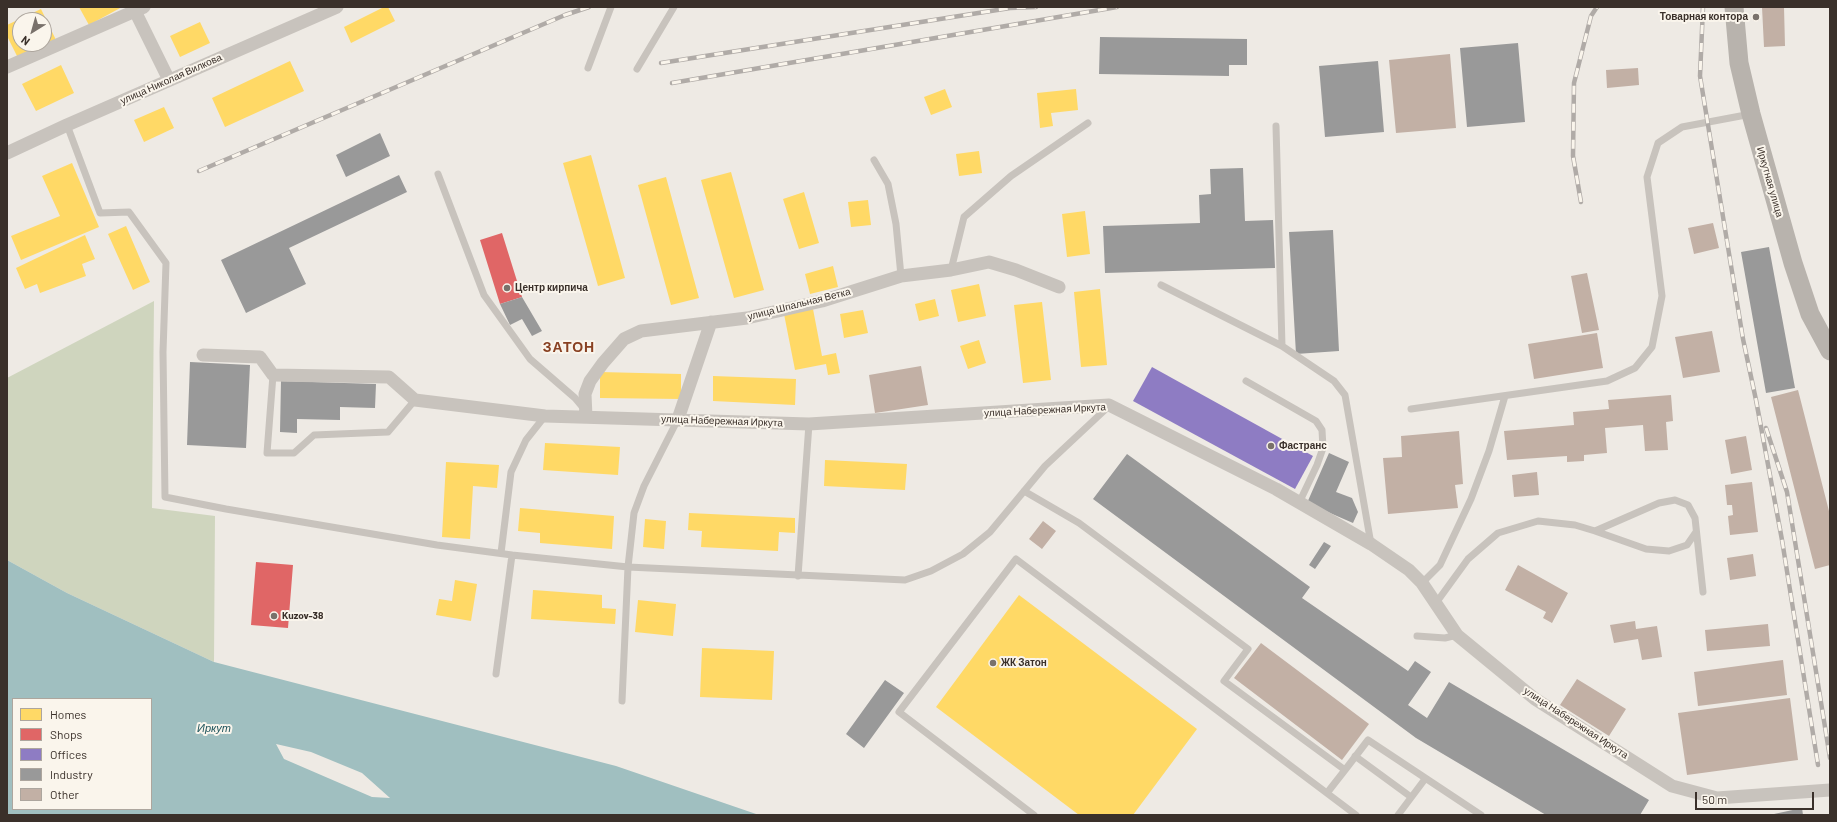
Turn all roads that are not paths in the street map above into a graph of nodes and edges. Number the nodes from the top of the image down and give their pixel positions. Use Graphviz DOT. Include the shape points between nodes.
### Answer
graph roads {
  1 [pos="337,7"];
  2 [pos="611,7"];
  3 [pos="674,7"];
  4 [pos="1734,7"];
  5 [pos="137,8"];
  6 [pos="7,67"];
  7 [pos="588,68"];
  8 [pos="637,70"];
  9 [pos="169,80"];
  10 [pos="1751,114"];
  11 [pos="1088,123"];
  12 [pos="67,125"];
  13 [pos="1276,126"];
  14 [pos="7,153"];
  15 [pos="874,160"];
  16 [pos="438,174"];
  17 [pos="951,270"];
  18 [pos="901,276"];
  19 [pos="1161,285"];
  20 [pos="1059,286"];
  21 [pos="711,322"];
  22 [pos="1282,346"];
  23 [pos="1830,351"];
  24 [pos="203,355"];
  25 [pos="273,375"];
  26 [pos="1246,381"];
  27 [pos="1505,396"];
  28 [pos="415,400"];
  29 [pos="1110,405"];
  30 [pos="1411,409"];
  31 [pos="585,413"];
  32 [pos="545,416"];
  33 [pos="678,419"];
  34 [pos="809,424"];
  35 [pos="1024,491"];
  36 [pos="1300,503"];
  37 [pos="1595,531"];
  38 [pos="1696,532"];
  39 [pos="1371,544"];
  40 [pos="501,553"];
  41 [pos="512,555"];
  42 [pos="628,567"];
  43 [pos="798,576"];
  44 [pos="1422,583"];
  45 [pos="1703,592"];
  46 [pos="1436,603"];
  47 [pos="1457,635"];
  48 [pos="1416,636"];
  49 [pos="496,674"];
  50 [pos="622,701"];
  51 [pos="1355,756"];
  52 [pos="1345,770"];
  53 [pos="1425,779"];
  54 [pos="1830,790"];
  55 [pos="1327,793"];
  56 [pos="1411,797"];
  57 [pos="1034,815"];
  58 [pos="1356,815"];
  59 [pos="1398,815"];
  60 [pos="1481,815"];
  1 -- 9 [label="street, улица Николая Вилкова"];
  2 -- 7 [label="lane"];
  3 -- 8 [label="lane"];
  4 -- 10 [label="main road, Иркутная улица" via="1739,63"];
  5 -- 6 [label="street"];
  5 -- 9 [label="street"];
  9 -- 12 [label="street, улица Николая Вилкова"];
  10 -- 23 [label="main road, Иркутная улица" via="1793,263 1810,314"];
  10 -- 27 [label="lane" via="1682,128 1658,143 1647,177 1662,296 1652,347 1634,368 1607,381"];
  11 -- 17 [label="lane" via="1011,176 964,217"];
  12 -- 14 [label="street, улица Николая Вилкова"];
  12 -- 40 [label="lane" via="100,214 129,212 166,263 163,352 165,497 226,510 430,544"];
  13 -- 22 [label="lane"];
  15 -- 18 [label="lane" via="888,184 896,224"];
  16 -- 31 [label="lane" via="484,296 530,359 575,398"];
  17 -- 18 [label="street, улица Шпальная Ветка"];
  17 -- 20 [label="street, улица Шпальная Ветка" via="989,262"];
  18 -- 21 [label="street, улица Шпальная Ветка" via="822,301 747,318"];
  19 -- 22 [label="lane"];
  21 -- 31 [label="street, улица Шпальная Ветка" via="641,330 624,340 590,381 585,394"];
  21 -- 33 [label="street"];
  22 -- 39 [label="lane" via="1334,381 1345,395"];
  24 -- 25 [label="street" via="260,356"];
  25 -- 28 [label="street" via="390,377"];
  25 -- 28 [label="lane" via="267,453 294,453 314,434 388,432"];
  26 -- 36 [label="lane" via="1316,421 1322,430 1323,448"];
  27 -- 30 [label="lane"];
  27 -- 44 [label="lane" via="1489,451 1471,499 1440,565"];
  28 -- 32 [label="street, улица Набережная Иркута"];
  29 -- 34 [label="street, улица Набережная Иркута"];
  29 -- 35 [label="lane" via="1045,466"];
  29 -- 36 [label="street, улица Набережная Иркута"];
  31 -- 32 [label="street, улица Набережная Иркута"];
  31 -- 33 [label="street, улица Набережная Иркута"];
  32 -- 40 [label="lane" via="526,440 511,472"];
  33 -- 34 [label="street, улица Набережная Иркута"];
  33 -- 42 [label="lane" via="644,486 634,513"];
  34 -- 43 [label="lane"];
  35 -- 43 [label="lane" via="990,532 963,554 931,571 905,580"];
  35 -- 52 [label="lane" via="1079,523 1248,649 1224,681"];
  36 -- 39 [label="street, улица Набережная Иркута"];
  37 -- 38 [label="lane" via="1646,549 1669,551 1687,545"];
  37 -- 38 [label="lane" via="1659,503 1675,500 1688,505 1694,518"];
  37 -- 46 [label="lane" via="1575,525 1538,521 1498,533 1468,559"];
  38 -- 45 [label="lane"];
  39 -- 44 [label="street, улица Набережная Иркута"];
  40 -- 41 [label="lane"];
  41 -- 42 [label="lane"];
  41 -- 49 [label="lane"];
  42 -- 43 [label="lane"];
  42 -- 50 [label="lane"];
  44 -- 46 [label="street, улица Набережная Иркута"];
  46 -- 47 [label="street, улица Набережная Иркута"];
  47 -- 48 [label="lane" via="1445,638"];
  47 -- 54 [label="street, улица Набережная Иркута" via="1535,699 1672,786 1717,798"];
  51 -- 52 [label="lane"];
  51 -- 53 [label="lane" via="1368,740"];
  51 -- 56 [label="lane"];
  52 -- 55 [label="lane"];
  53 -- 56 [label="lane"];
  53 -- 60 [label="lane"];
  55 -- 57 [label="lane" via="1016,559 899,712"];
  55 -- 58 [label="lane"];
  56 -- 59 [label="lane"];
}
